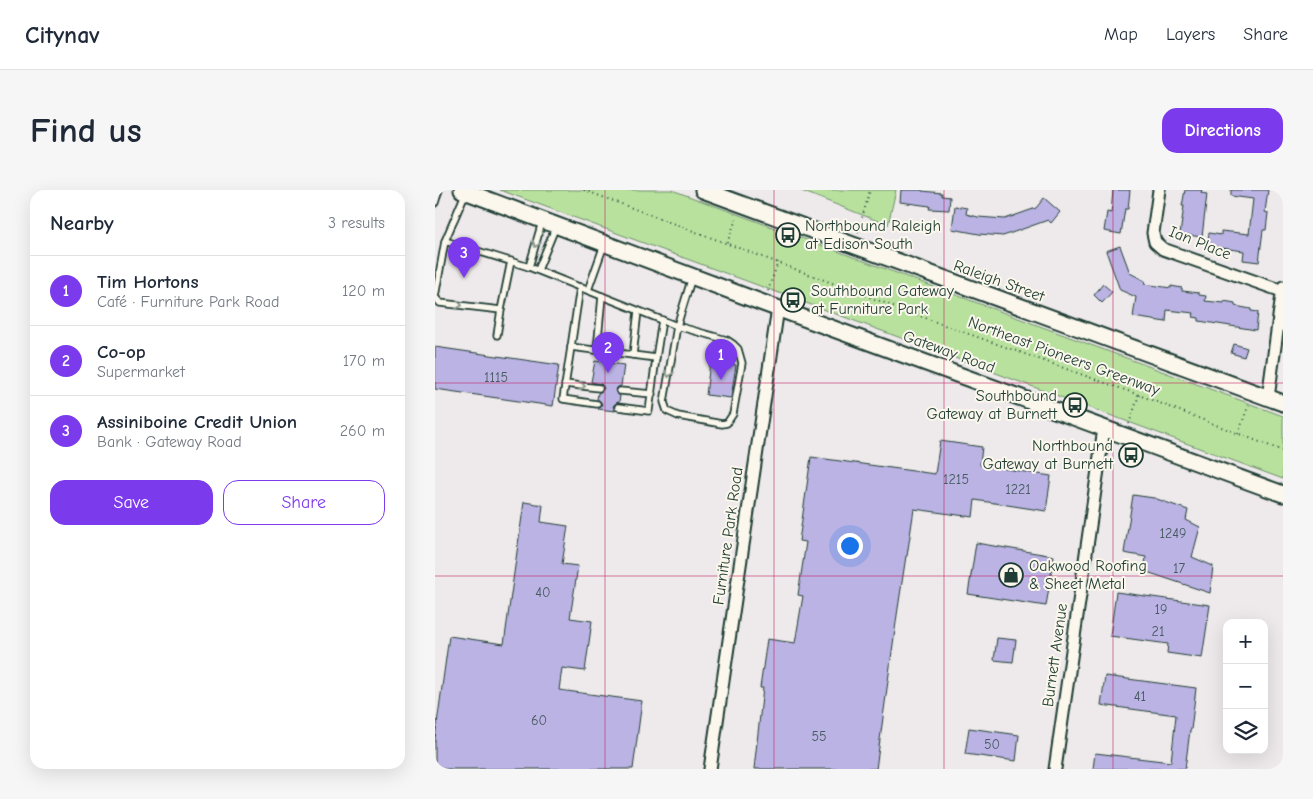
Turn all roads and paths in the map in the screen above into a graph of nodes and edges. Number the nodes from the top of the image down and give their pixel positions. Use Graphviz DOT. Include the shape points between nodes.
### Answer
graph roads {
  1 [pos="439,190"];
  2 [pos="584,190"];
  3 [pos="703,190"];
  4 [pos="870,190"];
  5 [pos="1159,190"];
  6 [pos="464,191"];
  7 [pos="435,203"];
  8 [pos="739,210"];
  9 [pos="550,223"];
  10 [pos="445,241"];
  11 [pos="605,243"];
  12 [pos="727,243"];
  13 [pos="854,246"];
  14 [pos="511,261"];
  15 [pos="778,262"];
  16 [pos="529,267"];
  17 [pos="537,270"];
  18 [pos="692,276"];
  19 [pos="580,287"];
  20 [pos="1283,289"];
  21 [pos="588,290"];
  22 [pos="601,296"];
  23 [pos="763,303"];
  24 [pos="778,308"];
  25 [pos="501,310"];
  26 [pos="638,310"];
  27 [pos="663,320"];
  28 [pos="677,326"];
  29 [pos="497,335"];
  30 [pos="571,347"];
  31 [pos="597,350"];
  32 [pos="633,355"];
  33 [pos="656,358"];
  34 [pos="565,384"];
  35 [pos="599,388"];
  36 [pos="620,391"];
  37 [pos="1253,392"];
  38 [pos="652,394"];
  39 [pos="1139,395"];
  40 [pos="1268,398"];
  41 [pos="1283,403"];
  42 [pos="597,404"];
  43 [pos="618,406"];
  44 [pos="1104,428"];
  45 [pos="1238,434"];
  46 [pos="1125,436"];
  47 [pos="1283,451"];
  48 [pos="1283,494"];
  49 [pos="709,769"];
  50 [pos="1055,769"];
  1 -- 7 [label="lane"];
  2 -- 12 [label="path, Northeast Pioneers Greenway"];
  3 -- 13 [label="main road, Raleigh Street"];
  4 -- 13 [label="path"];
  5 -- 20 [label="street, Ian Place" via="1153,233 1155,242 1163,248"];
  6 -- 9 [label="main road, Gateway Road"];
  6 -- 10 [label="lane"];
  8 -- 12 [label="path"];
  9 -- 11 [label="main road, Gateway Road"];
  9 -- 16 [label="lane, one-way"];
  9 -- 17 [label="lane"];
  10 -- 14 [label="lane"];
  10 -- 25 [label="lane, one-way" via="435,297 437,301"];
  11 -- 18 [label="main road, Gateway Road"];
  11 -- 21 [label="lane"];
  12 -- 15 [label="path, Northeast Pioneers Greenway"];
  13 -- 37 [label="main road, Raleigh Street"];
  14 -- 16 [label="lane"];
  14 -- 25 [label="lane"];
  15 -- 23 [label="path"];
  15 -- 39 [label="path, Northeast Pioneers Greenway"];
  16 -- 17 [label="lane"];
  17 -- 19 [label="lane"];
  18 -- 23 [label="main road, Gateway Road"];
  18 -- 28 [label="lane"];
  19 -- 21 [label="lane"];
  19 -- 30 [label="lane"];
  20 -- 40 [label="street"];
  21 -- 22 [label="lane"];
  22 -- 26 [label="lane"];
  22 -- 31 [label="lane"];
  23 -- 24 [label="main road, Gateway Road"];
  24 -- 44 [label="main road, Gateway Road"];
  24 -- 49 [label="street, Furniture Park Road"];
  25 -- 29 [label="lane"];
  26 -- 27 [label="lane"];
  26 -- 32 [label="lane"];
  27 -- 28 [label="lane"];
  27 -- 33 [label="lane"];
  28 -- 28 [label="lane, one-way" via="664,402 667,411 722,424 727,422 733,414 742,362 738,349 727,340"];
  30 -- 31 [label="lane"];
  30 -- 34 [label="lane"];
  31 -- 32 [label="lane"];
  32 -- 33 [label="lane"];
  33 -- 38 [label="lane"];
  34 -- 35 [label="lane, one-way"];
  34 -- 42 [label="lane" via="563,399"];
  36 -- 38 [label="lane"];
  37 -- 40 [label="main road, Raleigh Street"];
  37 -- 45 [label="path"];
  38 -- 43 [label="lane" via="649,411"];
  39 -- 45 [label="path, Northeast Pioneers Greenway"];
  39 -- 46 [label="path"];
  40 -- 41 [label="main road, Raleigh Street"];
  44 -- 46 [label="main road, Gateway Road"];
  44 -- 50 [label="street, Burnett Avenue"];
  45 -- 47 [label="path, Northeast Pioneers Greenway"];
  46 -- 48 [label="main road, Gateway Road"];
}
